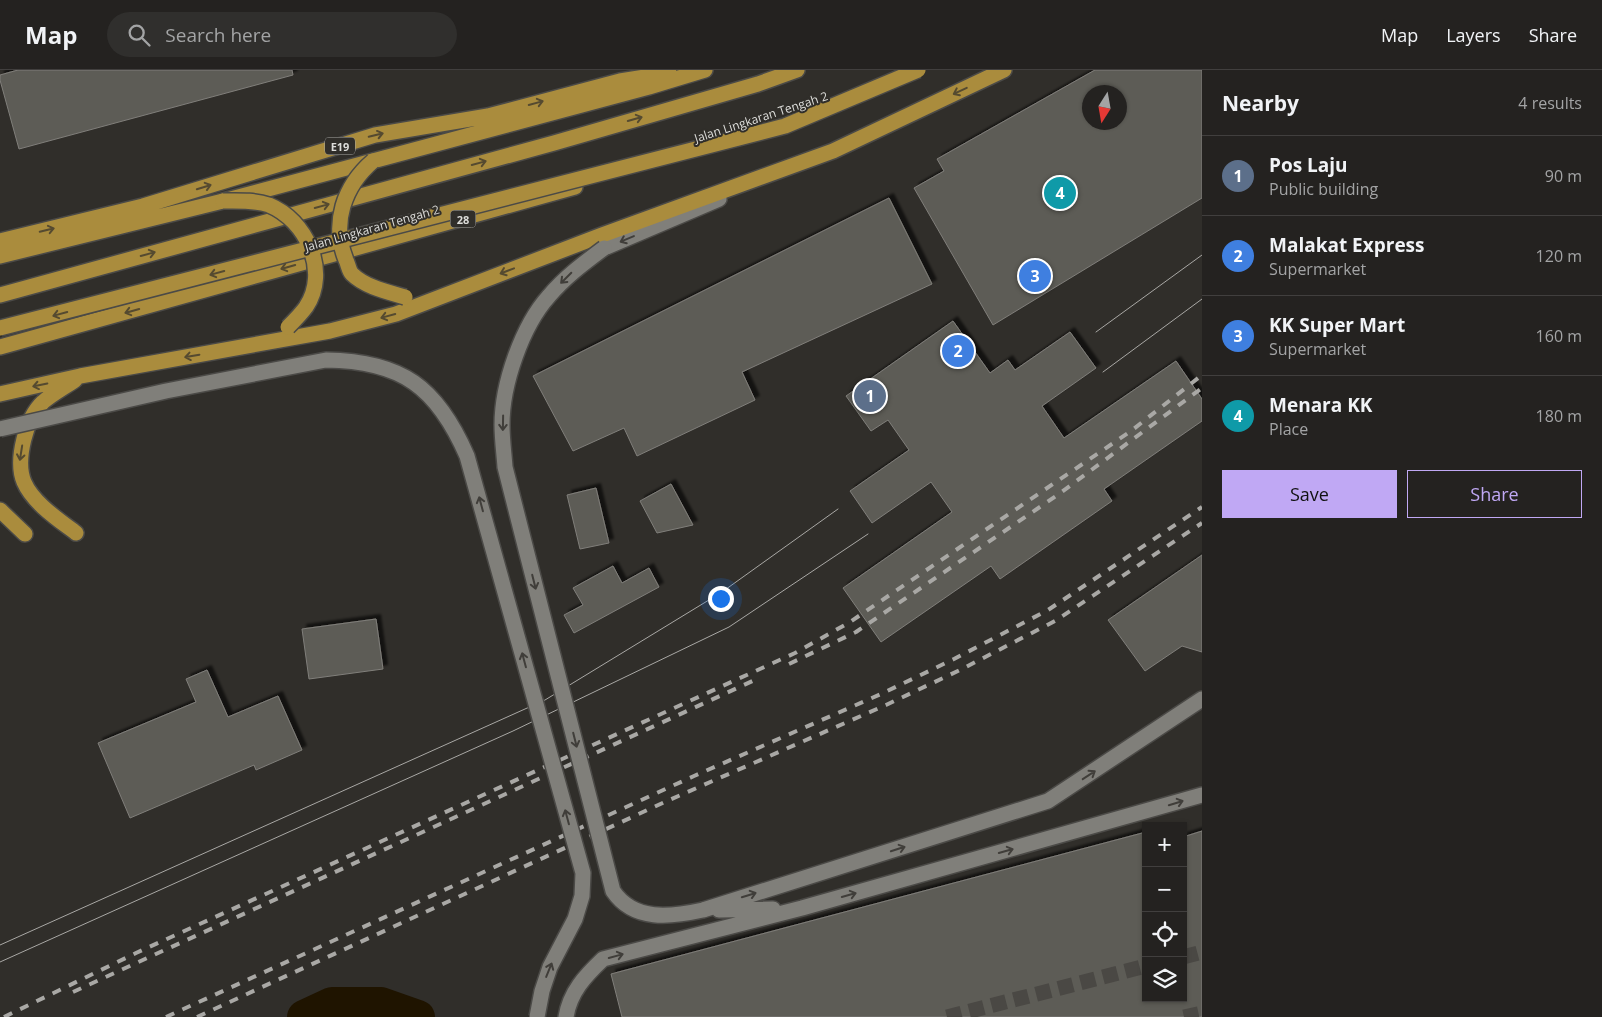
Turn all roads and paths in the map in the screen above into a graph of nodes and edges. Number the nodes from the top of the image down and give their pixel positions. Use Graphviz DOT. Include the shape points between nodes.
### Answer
graph roads {
  1 [pos="685,70"];
  2 [pos="705,70"];
  3 [pos="797,70"];
  4 [pos="918,70"];
  5 [pos="1004,70"];
  6 [pos="832,151"];
  7 [pos="373,161"];
  8 [pos="223,201"];
  9 [pos="0,241"];
  10 [pos="0,256"];
  11 [pos="0,294"];
  12 [pos="433,299"];
  13 [pos="0,328"];
  14 [pos="0,347"];
  15 [pos="240,347"];
  16 [pos="80,376"];
  17 [pos="0,394"];
  18 [pos="0,429"];
  19 [pos="0,510"];
  20 [pos="76,533"];
  21 [pos="25,534"];
  22 [pos="1202,699"];
  23 [pos="1202,795"];
  24 [pos="802,908"];
  25 [pos="703,910"];
  26 [pos="537,1017"];
  27 [pos="566,1017"];
  9 -- 1 [label="highway, E19, one-way" via="143,206 375,135 488,116 620,81"];
  2 -- 7 [label="highway"];
  11 -- 3 [label="highway, one-way" via="554,143"];
  4 -- 13 [label="highway, one-way, bridge" via="785,126"];
  4 -- 14 [label="highway, Jalan Lingkaran Tengah 2 / 28, one-way" via="831,111 725,146"];
  5 -- 6 [label="highway, one-way"];
  6 -- 12 [label="highway, one-way"];
  6 -- 25 [label="street, one-way, bridge" via="604,248 571,273 548,297 518,348 504,400 505,467 614,891 632,909 646,914 673,916"];
  7 -- 8 [label="highway, bridge"];
  7 -- 12 [label="highway, bridge" via="358,175 345,202 338,230 339,244 352,274 378,290 405,297"];
  8 -- 10 [label="highway"];
  8 -- 15 [label="highway, bridge" via="247,200 268,205 288,215 306,237 316,282 307,307 288,327"];
  12 -- 15 [label="highway, one-way" via="396,314 330,331"];
  15 -- 16 [label="highway, one-way"];
  16 -- 17 [label="highway, one-way"];
  16 -- 20 [label="highway, one-way" via="42,403 23,443 19,465 24,483 37,500"];
  26 -- 18 [label="street, one-way, bridge" via="550,967 575,919 582,896 583,873 467,456 455,428 438,404 420,386 383,366 352,360 326,360 166,391"];
  19 -- 21 [label="highway"];
  25 -- 22 [label="street, one-way" via="1048,801"];
  24 -- 23 [label="street, one-way"];
  24 -- 25 [label="street"];
  27 -- 24 [label="street, one-way" via="574,992 603,959"];
}
